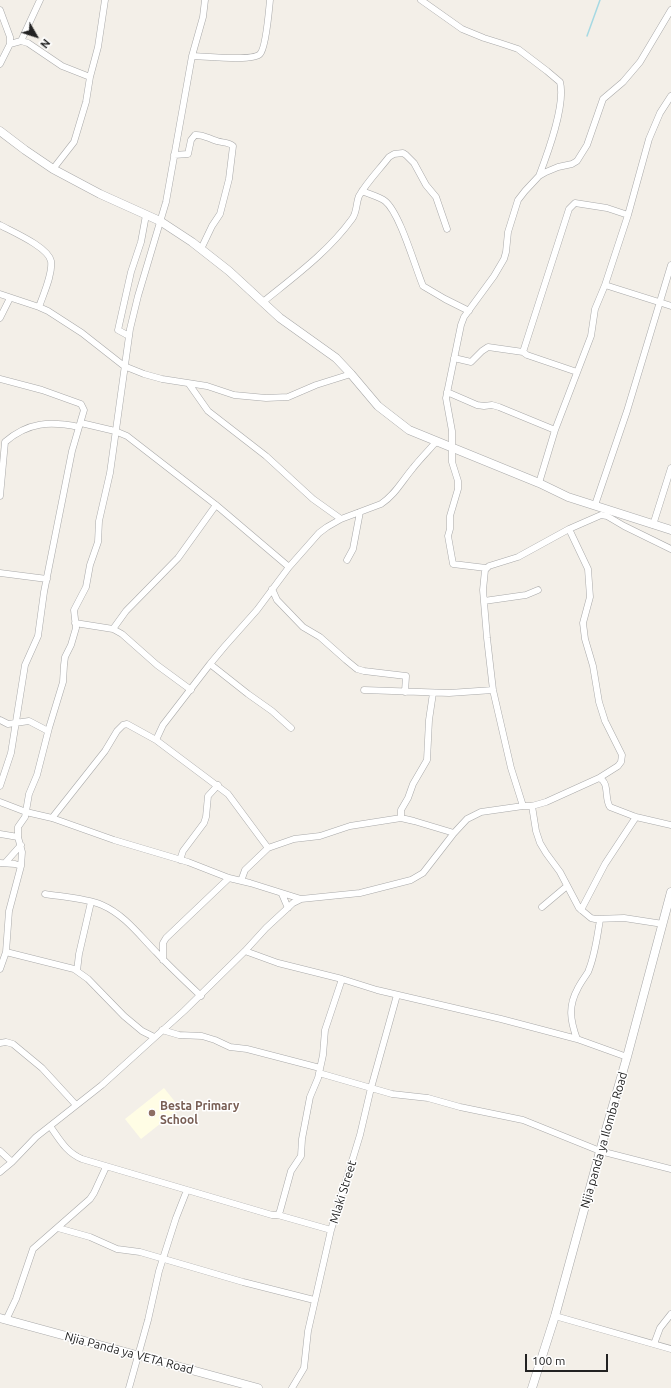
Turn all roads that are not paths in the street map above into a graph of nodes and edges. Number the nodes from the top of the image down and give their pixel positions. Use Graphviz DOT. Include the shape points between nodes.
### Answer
graph roads {
  1 [pos="40,0"];
  2 [pos="105,0"];
  3 [pos="205,0"];
  4 [pos="270,0"];
  5 [pos="421,0"];
  6 [pos="0,10"];
  7 [pos="671,10"];
  8 [pos="21,41"];
  9 [pos="10,44"];
  10 [pos="192,56"];
  11 [pos="0,64"];
  12 [pos="90,77"];
  13 [pos="671,96"];
  14 [pos="1,133"];
  15 [pos="174,154"];
  16 [pos="53,169"];
  17 [pos="539,176"];
  18 [pos="362,191"];
  19 [pos="146,215"];
  20 [pos="628,215"];
  21 [pos="160,221"];
  22 [pos="0,225"];
  23 [pos="447,229"];
  24 [pos="201,249"];
  25 [pos="671,265"];
  26 [pos="605,285"];
  27 [pos="0,294"];
  28 [pos="10,298"];
  29 [pos="263,302"];
  30 [pos="659,302"];
  31 [pos="671,306"];
  32 [pos="39,307"];
  33 [pos="469,311"];
  34 [pos="0,318"];
  35 [pos="129,336"];
  36 [pos="523,352"];
  37 [pos="454,358"];
  38 [pos="124,366"];
  39 [pos="577,372"];
  40 [pos="351,374"];
  41 [pos="0,379"];
  42 [pos="189,384"];
  43 [pos="447,392"];
  44 [pos="80,425"];
  45 [pos="555,430"];
  46 [pos="115,431"];
  47 [pos="2,442"];
  48 [pos="436,442"];
  49 [pos="451,448"];
  50 [pos="671,468"];
  51 [pos="539,483"];
  52 [pos="0,496"];
  53 [pos="216,505"];
  54 [pos="595,505"];
  55 [pos="360,512"];
  56 [pos="340,519"];
  57 [pos="653,525"];
  58 [pos="569,529"];
  59 [pos="671,530"];
  60 [pos="671,549"];
  61 [pos="348,560"];
  62 [pos="289,567"];
  63 [pos="486,568"];
  64 [pos="0,573"];
  65 [pos="47,579"];
  66 [pos="272,589"];
  67 [pos="538,590"];
  68 [pos="484,601"];
  69 [pos="75,622"];
  70 [pos="113,629"];
  71 [pos="210,664"];
  72 [pos="181,683"];
  73 [pos="191,690"];
  74 [pos="364,690"];
  75 [pos="493,690"];
  76 [pos="405,692"];
  77 [pos="433,693"];
  78 [pos="183,700"];
  79 [pos="0,720"];
  80 [pos="16,723"];
  81 [pos="291,728"];
  82 [pos="48,731"];
  83 [pos="156,740"];
  84 [pos="599,778"];
  85 [pos="218,785"];
  86 [pos="0,786"];
  87 [pos="0,802"];
  88 [pos="523,806"];
  89 [pos="532,806"];
  90 [pos="26,812"];
  91 [pos="636,816"];
  92 [pos="52,818"];
  93 [pos="401,818"];
  94 [pos="671,825"];
  95 [pos="454,833"];
  96 [pos="0,834"];
  97 [pos="18,837"];
  98 [pos="21,845"];
  99 [pos="268,848"];
  100 [pos="180,860"];
  101 [pos="2,863"];
  102 [pos="21,866"];
  103 [pos="229,878"];
  104 [pos="241,880"];
  105 [pos="567,886"];
  106 [pos="671,892"];
  107 [pos="45,894"];
  108 [pos="282,894"];
  109 [pos="301,900"];
  110 [pos="91,902"];
  111 [pos="542,907"];
  112 [pos="288,908"];
  113 [pos="581,910"];
  114 [pos="600,920"];
  115 [pos="663,924"];
  116 [pos="164,940"];
  117 [pos="152,948"];
  118 [pos="245,951"];
  119 [pos="6,952"];
  120 [pos="163,960"];
  121 [pos="0,969"];
  122 [pos="77,971"];
  123 [pos="342,979"];
  124 [pos="397,995"];
  125 [pos="201,996"];
  126 [pos="162,1030"];
  127 [pos="154,1037"];
  128 [pos="577,1039"];
  129 [pos="0,1043"];
  130 [pos="627,1057"];
  131 [pos="319,1070"];
  132 [pos="371,1088"];
  133 [pos="76,1105"];
  134 [pos="50,1126"];
  135 [pos="0,1151"];
  136 [pos="600,1151"];
  137 [pos="12,1162"];
  138 [pos="106,1168"];
  139 [pos="671,1170"];
  140 [pos="0,1172"];
  141 [pos="187,1190"];
  142 [pos="278,1215"];
  143 [pos="58,1228"];
  144 [pos="331,1230"];
  145 [pos="164,1259"];
  146 [pos="314,1300"];
  147 [pos="671,1314"];
  148 [pos="554,1316"];
  149 [pos="3,1319"];
  150 [pos="654,1344"];
  151 [pos="671,1349"];
  152 [pos="137,1354"];
  153 [pos="129,1388"];
  154 [pos="258,1388"];
  155 [pos="292,1388"];
  156 [pos="532,1388"];
  1 -- 8 [label="street"];
  2 -- 12 [label="street" via="98,47"];
  3 -- 10 [label="street"];
  4 -- 10 [label="street" via="263,48 258,56 241,59"];
  5 -- 17 [label="street" via="462,29 518,50 560,82 556,121"];
  6 -- 9 [label="street"];
  7 -- 17 [label="street" via="640,62 602,99 587,145 577,161"];
  8 -- 9 [label="street"];
  8 -- 12 [label="street" via="62,66"];
  9 -- 11 [label="street"];
  10 -- 15 [label="street"];
  12 -- 16 [label="street" via="86,102 74,142"];
  13 -- 20 [label="street" via="660,113 649,139"];
  14 -- 16 [label="street"];
  15 -- 21 [label="street"];
  15 -- 24 [label="street" via="188,154 191,140 200,134 234,146 220,214"];
  16 -- 19 [label="street"];
  17 -- 33 [label="street" via="524,190 518,200 508,232 504,259"];
  18 -- 23 [label="street" via="389,157 403,153 414,163 436,197"];
  18 -- 29 [label="street" via="354,216 334,240 307,268"];
  18 -- 33 [label="street" via="385,201 395,215 423,286"];
  19 -- 21 [label="street"];
  19 -- 35 [label="street" via="118,330"];
  20 -- 26 [label="street"];
  20 -- 36 [label="street" via="578,202 572,205"];
  21 -- 24 [label="street"];
  21 -- 35 [label="street"];
  22 -- 32 [label="street" via="41,248 50,259 50,273"];
  24 -- 29 [label="street" via="229,270"];
  25 -- 30 [label="street"];
  26 -- 30 [label="street"];
  26 -- 39 [label="street" via="595,309 592,336"];
  27 -- 28 [label="street"];
  28 -- 32 [label="street"];
  28 -- 34 [label="street"];
  29 -- 40 [label="street" via="280,318 336,358"];
  30 -- 31 [label="street"];
  30 -- 54 [label="street" via="627,411"];
  32 -- 38 [label="street" via="82,333"];
  33 -- 37 [label="street" via="461,325"];
  35 -- 38 [label="street"];
  36 -- 37 [label="street" via="488,347 473,362"];
  36 -- 39 [label="street"];
  37 -- 43 [label="street"];
  38 -- 42 [label="street" via="148,376"];
  38 -- 46 [label="street"];
  39 -- 45 [label="street"];
  40 -- 42 [label="street" via="288,397 239,396 207,386"];
  40 -- 48 [label="street" via="378,406 409,430"];
  41 -- 44 [label="street" via="38,388 81,404 84,410"];
  42 -- 56 [label="street" via="209,412"];
  43 -- 45 [label="street" via="477,405 499,407"];
  43 -- 49 [label="street" via="452,431"];
  44 -- 46 [label="street"];
  44 -- 47 [label="street" via="33,425"];
  44 -- 65 [label="street" via="73,447"];
  45 -- 51 [label="street"];
  46 -- 53 [label="street" via="127,436"];
  46 -- 69 [label="street" via="110,473 99,521 98,542 86,587 74,610"];
  47 -- 52 [label="street"];
  48 -- 49 [label="street"];
  48 -- 55 [label="street" via="393,495 381,504"];
  49 -- 51 [label="street"];
  49 -- 63 [label="street" via="458,481 448,536 453,564"];
  50 -- 57 [label="street"];
  51 -- 54 [label="street" via="568,497"];
  53 -- 62 [label="street"];
  53 -- 70 [label="street" via="178,558 126,611"];
  54 -- 57 [label="street"];
  55 -- 56 [label="street"];
  55 -- 61 [label="street"];
  56 -- 62 [label="street" via="318,533"];
  57 -- 59 [label="street"];
  58 -- 60 [label="street" via="604,515"];
  58 -- 63 [label="street" via="518,557"];
  58 -- 84 [label="street" via="588,569 590,597 583,623 598,702 622,755 618,766"];
  62 -- 66 [label="street"];
  63 -- 68 [label="street"];
  64 -- 65 [label="street"];
  65 -- 80 [label="street" via="38,636 25,665"];
  66 -- 71 [label="street"];
  66 -- 76 [label="street" via="277,600 303,627 320,637 352,665 364,671 406,676"];
  67 -- 68 [label="street" via="526,595"];
  68 -- 75 [label="street"];
  69 -- 70 [label="street"];
  69 -- 82 [label="street" via="75,633 65,657 63,682"];
  70 -- 72 [label="street"];
  71 -- 73 [label="street"];
  71 -- 81 [label="street"];
  72 -- 73 [label="street"];
  72 -- 78 [label="street"];
  73 -- 78 [label="street"];
  74 -- 76 [label="street"];
  75 -- 77 [label="street"];
  75 -- 88 [label="street"];
  76 -- 77 [label="street"];
  77 -- 93 [label="street" via="427,760 401,810"];
  78 -- 83 [label="street" via="163,725"];
  79 -- 80 [label="street" via="8,724"];
  80 -- 82 [label="street" via="29,721"];
  80 -- 86 [label="street" via="11,753"];
  82 -- 90 [label="street"];
  83 -- 85 [label="street"];
  83 -- 92 [label="street" via="127,724 124,725"];
  84 -- 89 [label="street"];
  84 -- 91 [label="street" via="605,784 608,806"];
  85 -- 99 [label="street" via="228,794"];
  85 -- 100 [label="street" via="207,798 204,823 184,849"];
  87 -- 90 [label="street"];
  88 -- 89 [label="street"];
  88 -- 95 [label="street" via="477,814 467,819"];
  89 -- 105 [label="street" via="540,843"];
  90 -- 92 [label="street"];
  90 -- 97 [label="street" via="18,827"];
  91 -- 94 [label="street"];
  91 -- 113 [label="street" via="605,864"];
  92 -- 100 [label="street"];
  93 -- 95 [label="street"];
  93 -- 99 [label="street" via="350,826"];
  95 -- 109 [label="street" via="423,873 411,880 360,893"];
  96 -- 97 [label="street"];
  97 -- 98 [label="street"];
  98 -- 101 [label="street"];
  98 -- 102 [label="street"];
  99 -- 104 [label="street" via="245,870"];
  100 -- 103 [label="street"];
  101 -- 102 [label="street"];
  102 -- 119 [label="street" via="9,911"];
  103 -- 104 [label="street"];
  103 -- 116 [label="street"];
  104 -- 108 [label="street"];
  105 -- 111 [label="street"];
  105 -- 113 [label="street"];
  106 -- 115 [label="street, Njia panda ya Ilomba Road"];
  107 -- 110 [label="street"];
  108 -- 109 [label="street"];
  108 -- 112 [label="street"];
  109 -- 112 [label="street"];
  110 -- 117 [label="street" via="116,912"];
  110 -- 122 [label="street"];
  112 -- 118 [label="street"];
  113 -- 114 [label="street" via="591,918"];
  114 -- 115 [label="street" via="624,918"];
  114 -- 128 [label="street" via="588,971 577,988 572,1003 570,1019"];
  115 -- 130 [label="street, Njia panda ya Ilomba Road"];
  116 -- 117 [label="street"];
  116 -- 120 [label="street"];
  117 -- 120 [label="street"];
  118 -- 123 [label="street" via="278,963"];
  118 -- 125 [label="street"];
  119 -- 121 [label="street"];
  119 -- 122 [label="street" via="70,967"];
  120 -- 125 [label="street"];
  122 -- 127 [label="street" via="124,1016"];
  123 -- 124 [label="street"];
  123 -- 131 [label="street" via="325,1030"];
  124 -- 128 [label="street"];
  124 -- 132 [label="street, Mlaki Street"];
  125 -- 126 [label="street"];
  126 -- 127 [label="street"];
  126 -- 131 [label="street" via="179,1035 202,1036 230,1047 247,1049"];
  127 -- 133 [label="street"];
  128 -- 130 [label="street"];
  129 -- 133 [label="street" via="13,1044 42,1068"];
  130 -- 136 [label="street, Njia panda ya Ilomba Road"];
  131 -- 132 [label="street"];
  131 -- 142 [label="street" via="310,1097 301,1156 290,1171"];
  132 -- 136 [label="street" via="523,1120"];
  132 -- 144 [label="street, Mlaki Street" via="360,1135"];
  133 -- 134 [label="street"];
  134 -- 137 [label="street"];
  134 -- 138 [label="street" via="73,1155"];
  135 -- 137 [label="street"];
  136 -- 139 [label="street"];
  136 -- 148 [label="street, Njia panda ya Ilomba Road"];
  137 -- 140 [label="street"];
  138 -- 141 [label="street"];
  138 -- 143 [label="street" via="92,1196"];
  141 -- 142 [label="street"];
  141 -- 145 [label="street"];
  142 -- 144 [label="street"];
  143 -- 145 [label="street" via="90,1237 118,1249"];
  143 -- 149 [label="street" via="34,1249 16,1299"];
  144 -- 146 [label="street, Mlaki Street"];
  145 -- 146 [label="street"];
  145 -- 152 [label="street"];
  146 -- 155 [label="street, Mlaki Street" via="304,1368"];
  147 -- 150 [label="street" via="660,1328"];
  148 -- 150 [label="street"];
  148 -- 156 [label="street, Njia panda ya Ilomba Road"];
  149 -- 152 [label="street, Njia Panda ya VETA Road"];
  150 -- 151 [label="street"];
  152 -- 153 [label="street"];
  152 -- 154 [label="street, Njia Panda ya VETA Road"];
}
